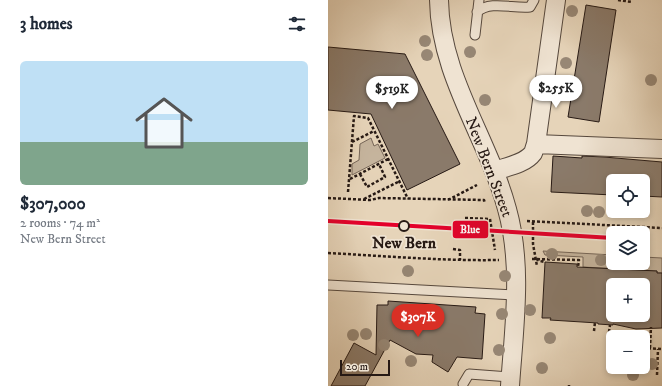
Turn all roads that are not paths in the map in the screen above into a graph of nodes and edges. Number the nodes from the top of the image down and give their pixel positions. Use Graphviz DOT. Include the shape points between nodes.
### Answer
graph roads {
  1 [pos="439,0"];
  2 [pos="524,0"];
  3 [pos="529,0"];
  4 [pos="534,0"];
  5 [pos="556,0"];
  6 [pos="479,4"];
  7 [pos="475,35"];
  8 [pos="536,144"];
  9 [pos="662,149"];
  10 [pos="494,171"];
  11 [pos="328,285"];
  12 [pos="516,295"];
  13 [pos="510,381"];
  14 [pos="463,384"];
  1 -- 10 [label="street, New Bern Street" via="446,50 457,85"];
  2 -- 3 [label="lane"];
  4 -- 6 [label="lane" via="530,7 492,4 481,8"];
  5 -- 8 [label="street"];
  6 -- 7 [label="lane"];
  8 -- 9 [label="street"];
  8 -- 10 [label="street" via="533,153 524,160"];
  10 -- 12 [label="street, New Bern Street" via="507,208 512,233 517,274"];
  11 -- 12 [label="lane"];
  12 -- 13 [label="street, New Bern Street"];
  13 -- 14 [label="lane" via="469,374"];
}
